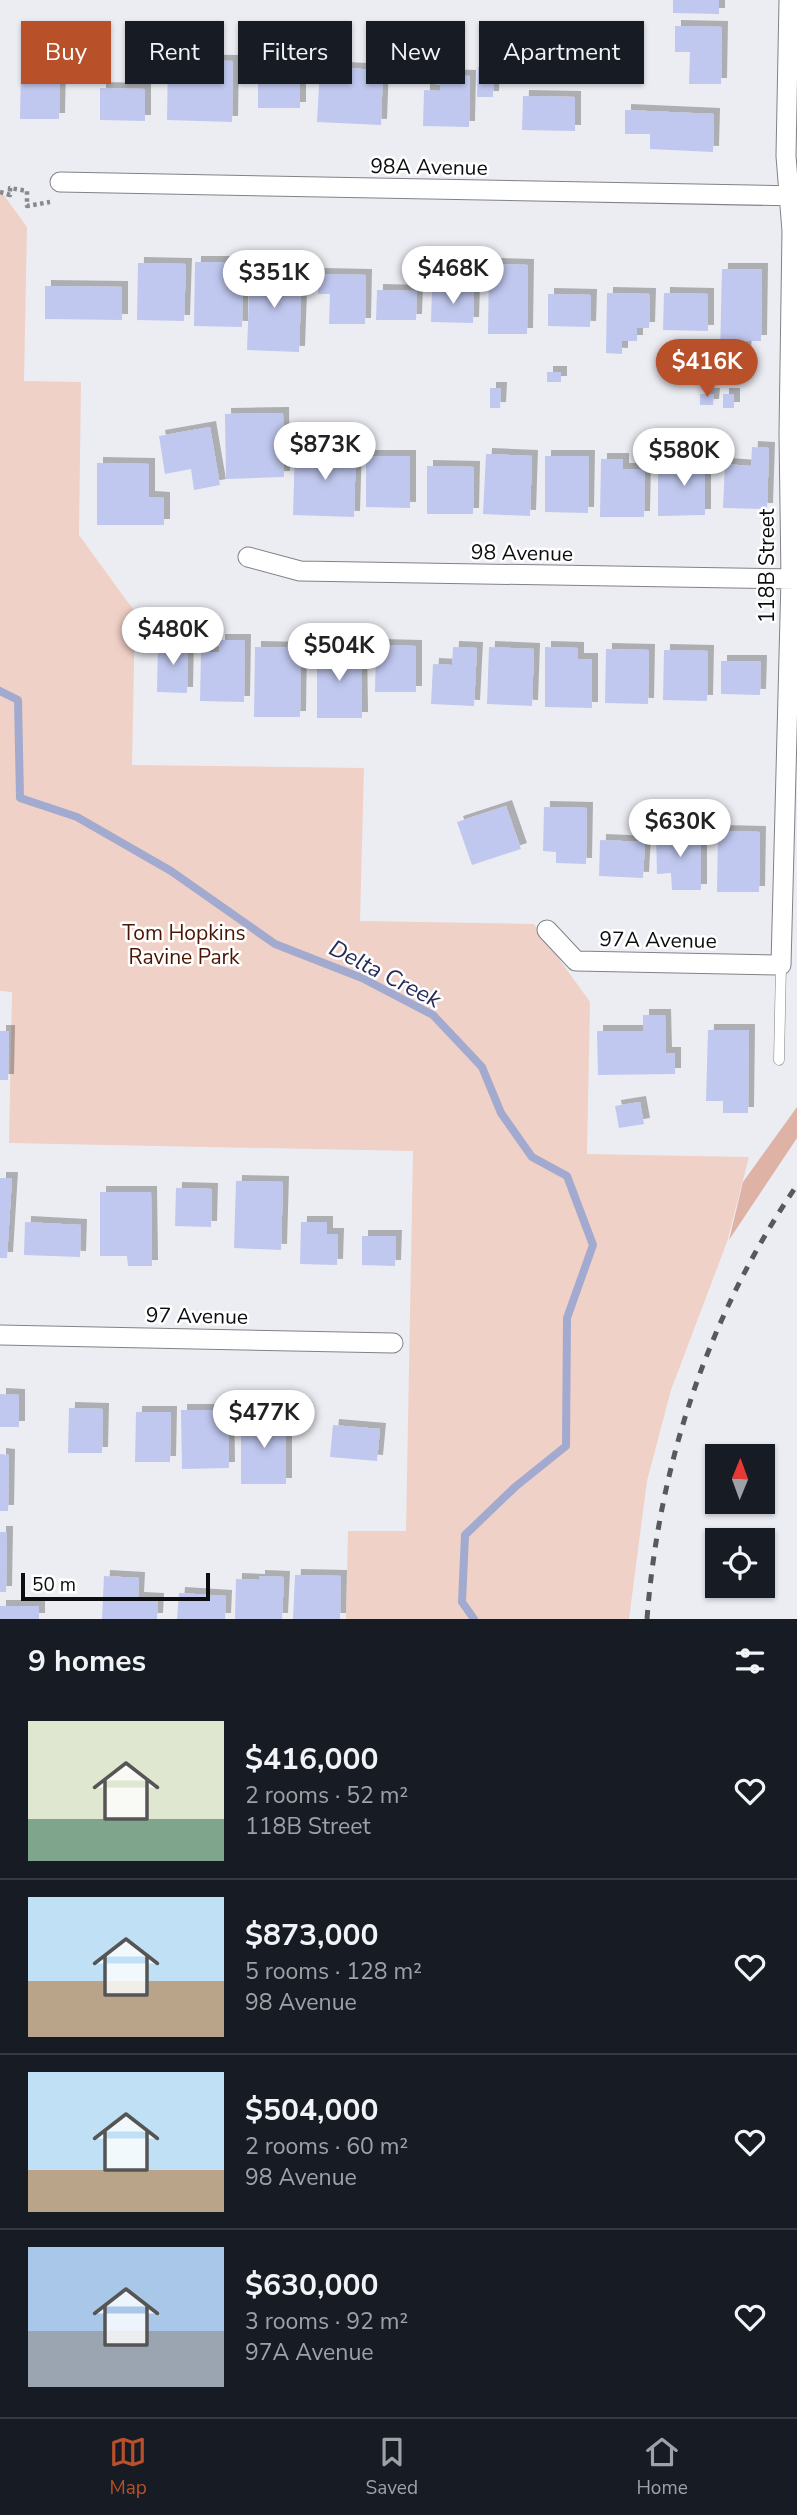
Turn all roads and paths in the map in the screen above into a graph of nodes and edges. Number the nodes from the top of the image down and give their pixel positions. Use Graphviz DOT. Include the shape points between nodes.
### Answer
graph roads {
  1 [pos="789,0"];
  2 [pos="60,182"];
  3 [pos="0,192"];
  4 [pos="793,196"];
  5 [pos="52,202"];
  6 [pos="248,556"];
  7 [pos="794,579"];
  8 [pos="547,930"];
  9 [pos="781,965"];
  10 [pos="779,1060"];
  11 [pos="0,1335"];
  12 [pos="393,1343"];
  1 -- 4 [label="street, 118B Street" via="786,156"];
  2 -- 4 [label="street, 98A Avenue"];
  3 -- 5 [label="path" via="10,195 10,188 27,191 27,206"];
  4 -- 7 [label="street, 118B Street" via="789,433"];
  6 -- 7 [label="street, 98 Avenue" via="300,571"];
  7 -- 9 [label="street, 118B Street"];
  8 -- 9 [label="street, 97A Avenue" via="576,961"];
  9 -- 10 [label="lane"];
  11 -- 12 [label="street, 97 Avenue"];
}
